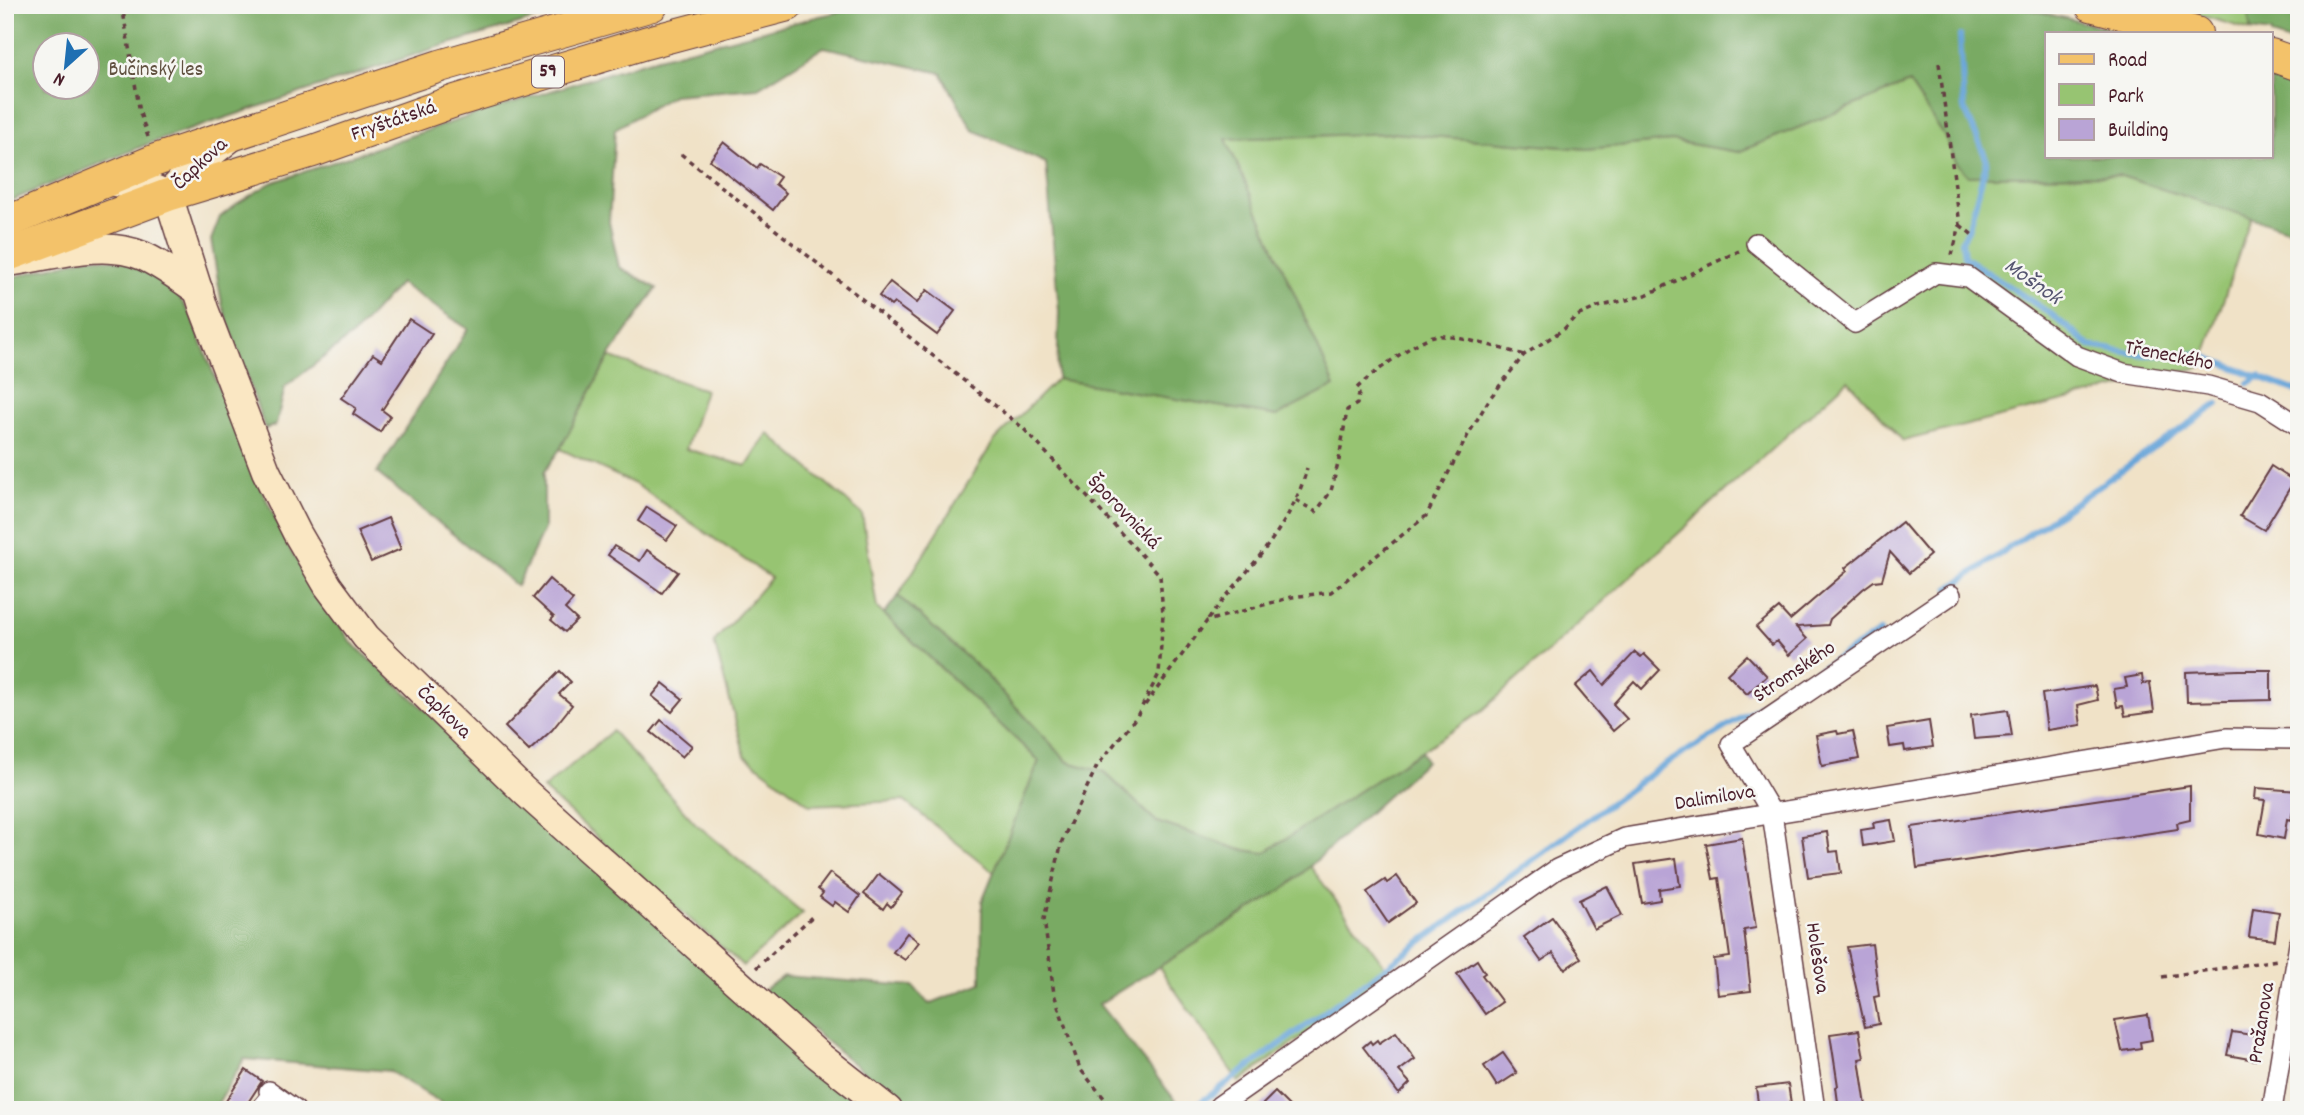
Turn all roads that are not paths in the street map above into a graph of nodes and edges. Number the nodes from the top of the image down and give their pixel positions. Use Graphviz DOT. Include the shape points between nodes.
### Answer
graph roads {
  1 [pos="652,5"];
  2 [pos="788,5"];
  3 [pos="2091,5"];
  4 [pos="2192,32"];
  5 [pos="2272,55"];
  6 [pos="2299,65"];
  7 [pos="234,135"];
  8 [pos="105,181"];
  9 [pos="168,195"];
  10 [pos="5,223"];
  11 [pos="1756,243"];
  12 [pos="5,256"];
  13 [pos="5,262"];
  14 [pos="198,291"];
  15 [pos="2299,426"];
  16 [pos="1951,595"];
  17 [pos="2299,739"];
  18 [pos="1772,813"];
  19 [pos="2298,950"];
  20 [pos="269,1091"];
  21 [pos="253,1110"];
  22 [pos="295,1110"];
  23 [pos="888,1110"];
  24 [pos="1218,1110"];
  25 [pos="1815,1110"];
  26 [pos="2272,1110"];
  1 -- 7 [label="main road, Fryštátská / 59" via="440,66"];
  2 -- 9 [label="main road, Fryštátská / 59" via="632,46"];
  3 -- 4 [label="main road"];
  5 -- 6 [label="main road"];
  7 -- 8 [label="main road, Fryštátská / 59"];
  7 -- 9 [label="street, Čapkova"];
  8 -- 9 [label="street, Čapkova" via="149,187"];
  8 -- 10 [label="main road, Fryštátská / 59"];
  9 -- 12 [label="main road, Fryštátská / 59"];
  9 -- 14 [label="street, Čapkova"];
  11 -- 15 [label="street, Třeneckého" via="1855,323 1936,272 1969,277 2077,356 2123,373 2208,386 2260,401"];
  13 -- 14 [label="street" via="115,249 141,255"];
  14 -- 23 [label="street, Čapkova" via="266,471 328,586 366,637 524,791 818,1055"];
  16 -- 18 [label="street, Stromského" via="1731,744"];
  17 -- 18 [label="street, Dalimilova" via="2226,738"];
  18 -- 24 [label="street, Dalimilova" via="1624,838 1557,869"];
  18 -- 25 [label="street, Holešova"];
  19 -- 26 [label="street, Pražanova"];
  20 -- 21 [label="lane"];
  20 -- 22 [label="street"];
}
